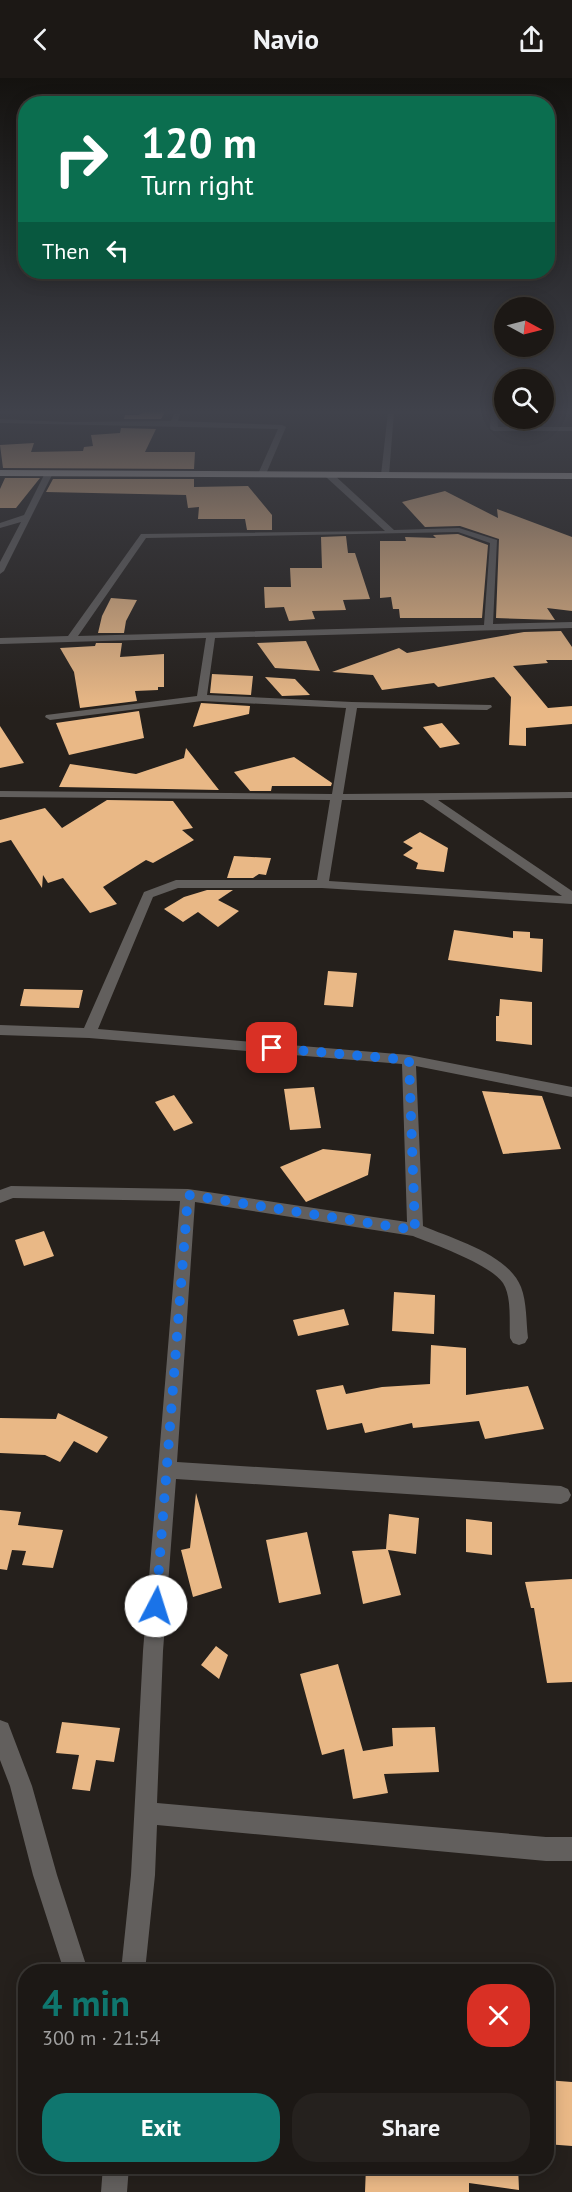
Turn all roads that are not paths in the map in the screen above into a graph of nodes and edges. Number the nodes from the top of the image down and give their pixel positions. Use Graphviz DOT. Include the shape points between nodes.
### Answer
graph roads {
  1 [pos="30,511"];
  2 [pos="368,511"];
  3 [pos="27,517"];
  4 [pos="0,519"];
  5 [pos="0,526"];
  6 [pos="392,533"];
  7 [pos="0,571"];
  8 [pos="572,625"];
  9 [pos="488,627"];
  10 [pos="211,635"];
  11 [pos="71,639"];
  12 [pos="0,641"];
  13 [pos="202,698"];
  14 [pos="352,705"];
  15 [pos="488,707"];
  16 [pos="51,717"];
  17 [pos="0,794"];
  18 [pos="572,795"];
  19 [pos="338,796"];
  20 [pos="425,796"];
  21 [pos="322,884"];
  22 [pos="572,898"];
  23 [pos="0,1030"];
  24 [pos="89,1033"];
  25 [pos="409,1060"];
  26 [pos="572,1092"];
  27 [pos="188,1195"];
  28 [pos="0,1197"];
  29 [pos="415,1230"];
  30 [pos="519,1338"];
  31 [pos="167,1470"];
  32 [pos="561,1496"];
  33 [pos="0,1731"];
  34 [pos="146,1813"];
  35 [pos="572,1849"];
  36 [pos="74,1964"];
  37 [pos="134,1964"];
  38 [pos="115,2174"];
  39 [pos="114,2192"];
  1 -- 3 [label="street"];
  2 -- 6 [label="street"];
  3 -- 4 [label="street"];
  3 -- 5 [label="street"];
  3 -- 7 [label="street"];
  6 -- 9 [label="street" via="459,530 494,542"];
  6 -- 11 [label="street" via="144,536"];
  8 -- 9 [label="street"];
  9 -- 10 [label="street"];
  10 -- 11 [label="street"];
  10 -- 13 [label="street"];
  11 -- 12 [label="street"];
  13 -- 14 [label="street"];
  13 -- 16 [label="street"];
  14 -- 15 [label="street"];
  14 -- 19 [label="street"];
  17 -- 19 [label="street"];
  18 -- 20 [label="street"];
  19 -- 20 [label="street"];
  19 -- 21 [label="street"];
  20 -- 22 [label="street"];
  21 -- 22 [label="street"];
  21 -- 24 [label="street" via="176,884 148,895"];
  23 -- 24 [label="street"];
  24 -- 25 [label="street"];
  25 -- 26 [label="street"];
  25 -- 29 [label="street"];
  27 -- 28 [label="street" via="11,1192"];
  27 -- 29 [label="street"];
  27 -- 31 [label="street"];
  29 -- 30 [label="street" via="483,1260 508,1277 516,1297"];
  31 -- 32 [label="street"];
  31 -- 34 [label="street"];
  33 -- 36 [label="street" via="21,1786"];
  34 -- 35 [label="street"];
  34 -- 37 [label="street"];
  38 -- 39 [label="street"];
}
